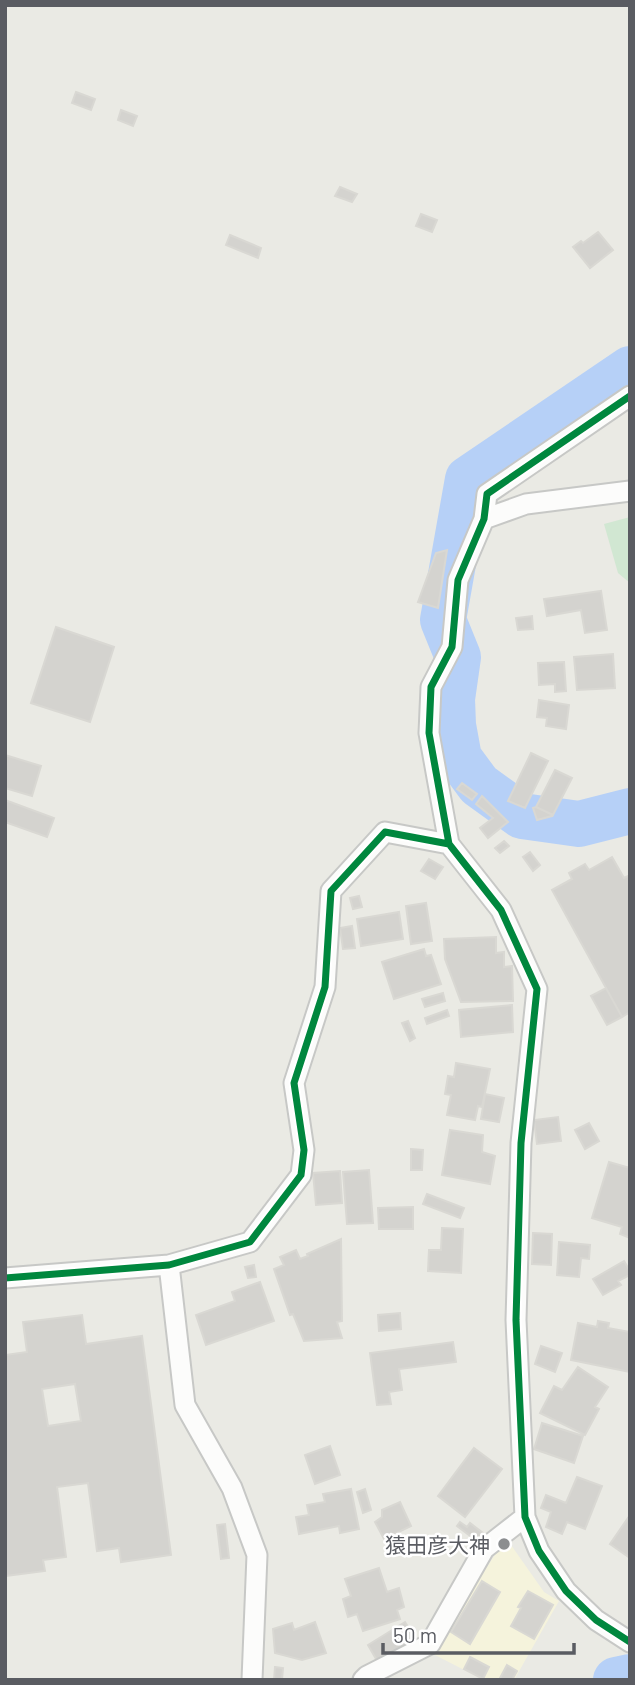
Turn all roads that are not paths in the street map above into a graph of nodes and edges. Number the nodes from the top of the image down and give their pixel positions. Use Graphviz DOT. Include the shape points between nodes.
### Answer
graph roads {
  1 [pos="630,396"];
  2 [pos="630,491"];
  3 [pos="484,519"];
  4 [pos="449,844"];
  5 [pos="169,1265"];
  6 [pos="5,1278"];
  7 [pos="525,1517"];
  8 [pos="630,1642"];
  9 [pos="251,1680"];
  10 [pos="363,1680"];
  1 -- 3 [label="street" via="487,494"];
  2 -- 3 [label="street" via="526,503"];
  3 -- 4 [label="street" via="458,579 452,647 431,687 429,733"];
  4 -- 5 [label="street" via="385,832 331,891 325,987 294,1083 303,1150 300,1175 250,1242"];
  4 -- 7 [label="street" via="500,910 537,989 521,1143 516,1320"];
  5 -- 6 [label="street"];
  5 -- 9 [label="street" via="185,1405 232,1488 257,1555"];
  7 -- 8 [label="street" via="539,1551 566,1591 596,1620"];
  7 -- 10 [label="street" via="484,1549 430,1644"];
}
